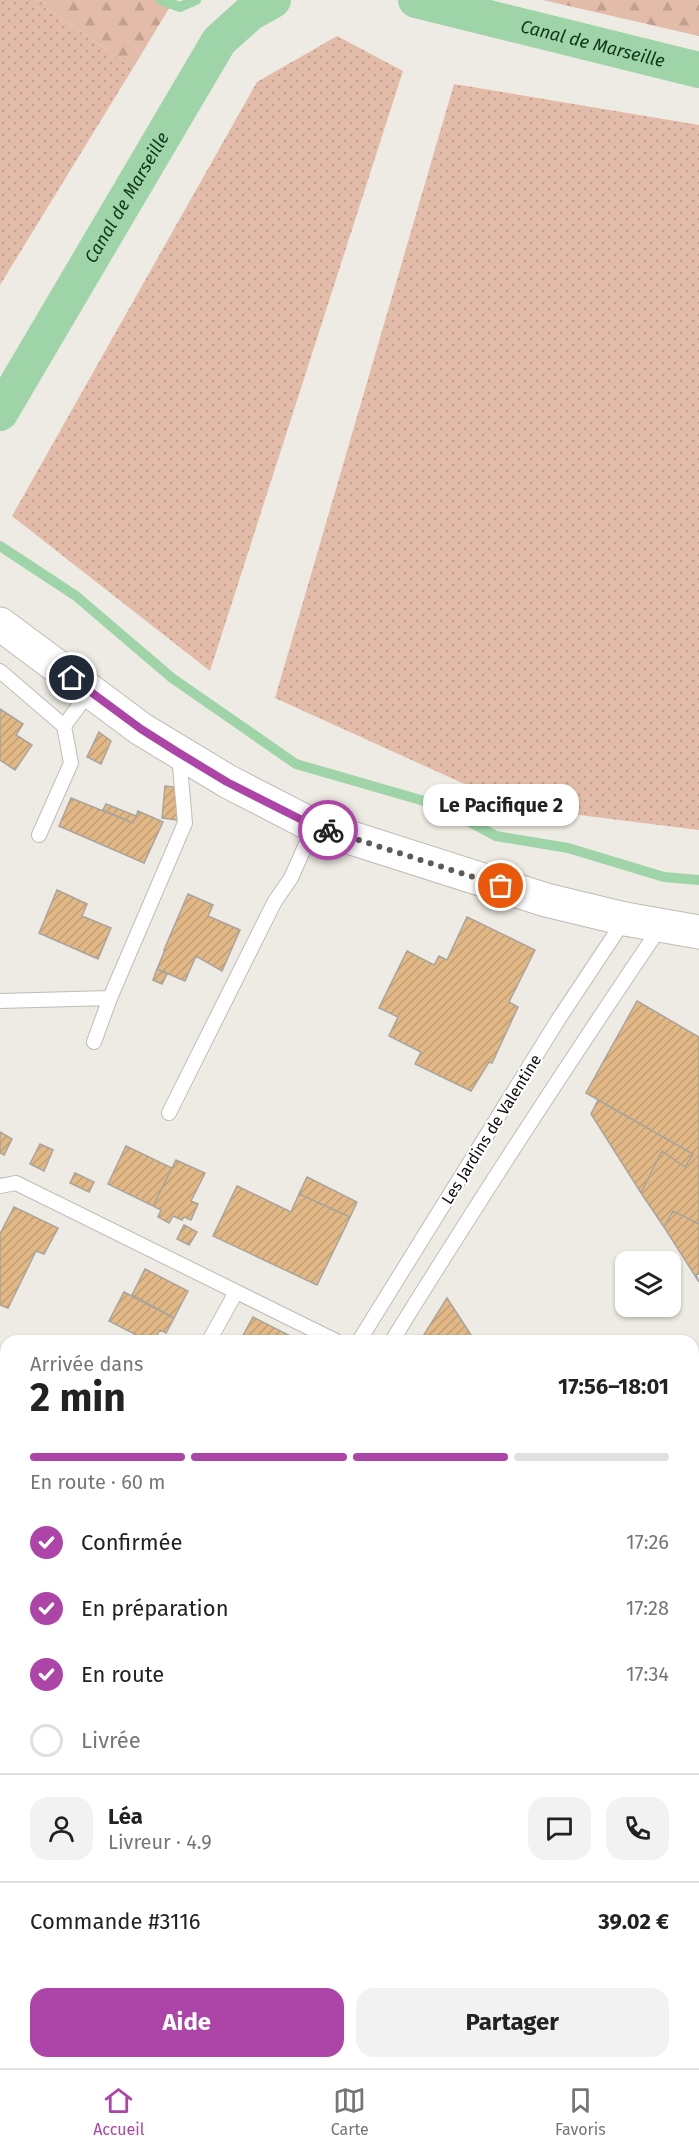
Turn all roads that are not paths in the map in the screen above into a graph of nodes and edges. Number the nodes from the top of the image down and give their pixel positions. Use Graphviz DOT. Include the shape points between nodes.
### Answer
graph roads {
  1 [pos="0,624"];
  2 [pos="0,671"];
  3 [pos="90,691"];
  4 [pos="64,726"];
  5 [pos="179,753"];
  6 [pos="314,826"];
  7 [pos="39,835"];
  8 [pos="626,920"];
  9 [pos="662,926"];
  10 [pos="699,932"];
  11 [pos="110,998"];
  12 [pos="0,1001"];
  13 [pos="94,1042"];
  14 [pos="169,1113"];
  15 [pos="0,1186"];
  16 [pos="236,1292"];
  17 [pos="211,1335"];
  18 [pos="324,1335"];
  19 [pos="363,1335"];
  20 [pos="396,1335"];
  1 -- 3 [label="main road"];
  2 -- 4 [label="lane"];
  3 -- 4 [label="lane"];
  3 -- 5 [label="main road"];
  4 -- 7 [label="lane" via="71,763"];
  5 -- 6 [label="main road"];
  5 -- 11 [label="lane" via="185,823"];
  6 -- 8 [label="main road" via="546,900"];
  6 -- 14 [label="lane"];
  8 -- 9 [label="main road"];
  8 -- 19 [label="lane, Les Jardins de Valentine" via="558,1020"];
  9 -- 10 [label="main road"];
  9 -- 20 [label="lane" via="580,1046"];
  11 -- 12 [label="lane"];
  11 -- 13 [label="lane"];
  15 -- 16 [label="lane" via="16,1183"];
  16 -- 17 [label="lane"];
  16 -- 18 [label="lane"];
}
